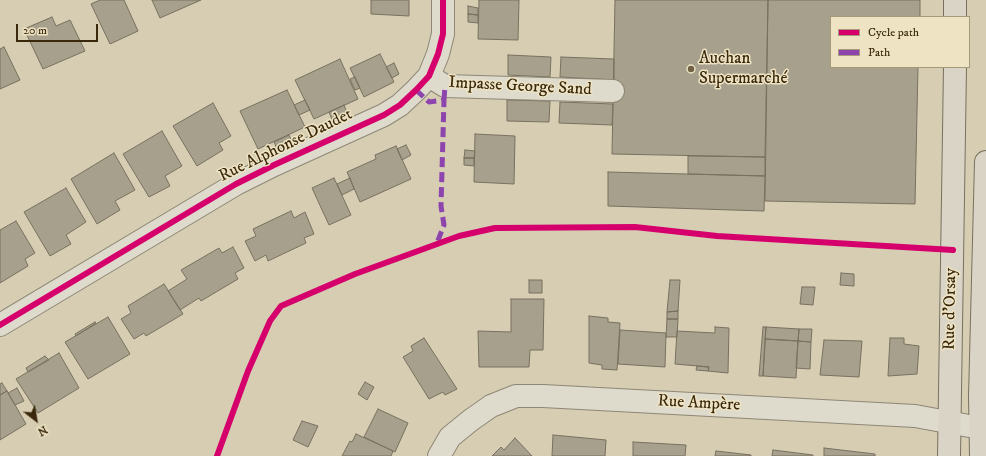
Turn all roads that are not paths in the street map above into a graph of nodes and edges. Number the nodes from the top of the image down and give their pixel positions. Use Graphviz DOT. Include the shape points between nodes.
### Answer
graph roads {
  1 [pos="443,0"];
  2 [pos="955,0"];
  3 [pos="955,16"];
  4 [pos="955,68"];
  5 [pos="428,76"];
  6 [pos="613,91"];
  7 [pos="986,162"];
  8 [pos="0,325"];
  9 [pos="948,422"];
  10 [pos="980,428"];
  11 [pos="439,456"];
  12 [pos="948,456"];
  13 [pos="981,456"];
  1 -- 5 [label="street, Rue Alphonse Daudet" via="443,34 438,54"];
  2 -- 3 [label="main road"];
  4 -- 9 [label="main road, Rue d'Orsay"];
  5 -- 6 [label="street, Impasse George Sand" via="445,86"];
  5 -- 8 [label="street, Rue Alphonse Daudet" via="400,105 384,115 236,184"];
  7 -- 10 [label="main road, Rue d'Orsay"];
  9 -- 10 [label="street, Rue Ampère"];
  9 -- 11 [label="street, Rue Ampère" via="915,416 516,396 491,406 471,420 450,438"];
  9 -- 12 [label="main road, Rue d'Orsay"];
  10 -- 13 [label="main road, Rue d'Orsay"];
}
